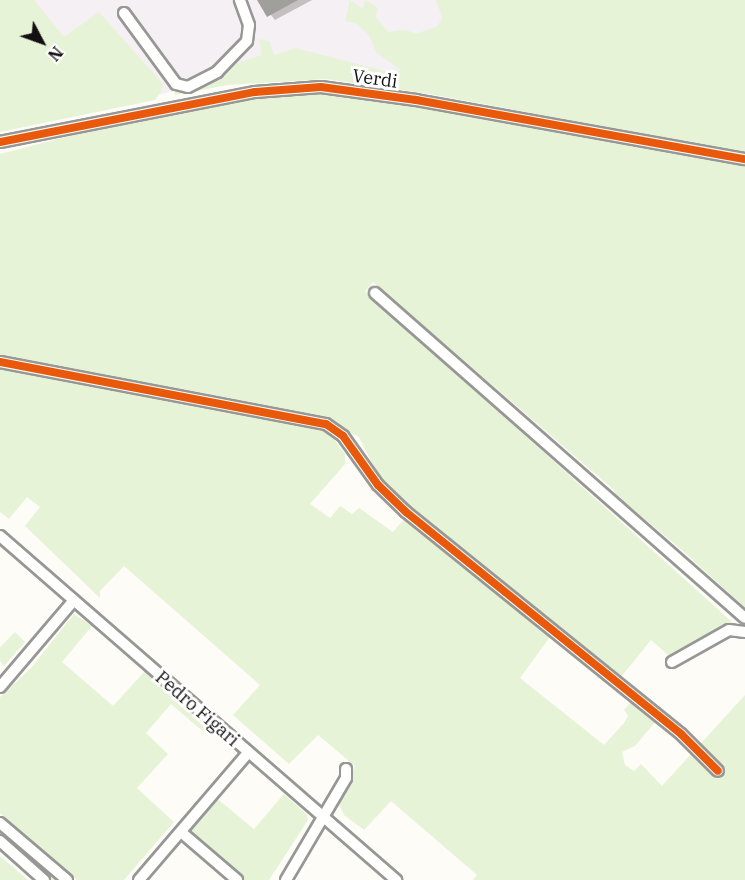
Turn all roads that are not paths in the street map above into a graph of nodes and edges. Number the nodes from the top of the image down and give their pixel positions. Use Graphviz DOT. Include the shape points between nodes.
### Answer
graph roads {
  1 [pos="240,0"];
  2 [pos="124,13"];
  3 [pos="0,142"];
  4 [pos="745,159"];
  5 [pos="375,293"];
  6 [pos="0,362"];
  7 [pos="0,536"];
  8 [pos="74,600"];
  9 [pos="745,618"];
  10 [pos="745,632"];
  11 [pos="672,662"];
  12 [pos="0,668"];
  13 [pos="9,676"];
  14 [pos="0,687"];
  15 [pos="248,753"];
  16 [pos="346,769"];
  17 [pos="718,771"];
  18 [pos="322,816"];
  19 [pos="0,823"];
  20 [pos="181,832"];
  21 [pos="0,841"];
  22 [pos="44,880"];
  23 [pos="67,880"];
  24 [pos="139,880"];
  25 [pos="237,880"];
  26 [pos="286,880"];
  27 [pos="396,880"];
  1 -- 2 [label="street" via="249,26 248,41 218,72 188,87 176,84"];
  3 -- 4 [label="street, Verdi" via="255,92 321,87 416,100"];
  5 -- 9 [label="street"];
  6 -- 17 [label="street" via="326,424 343,436 378,484 406,512 681,734"];
  7 -- 8 [label="street, Pedro Figari"];
  8 -- 13 [label="street"];
  8 -- 15 [label="street, Pedro Figari"];
  10 -- 11 [label="street" via="729,630"];
  12 -- 13 [label="street"];
  13 -- 14 [label="street"];
  15 -- 18 [label="street, Pedro Figari"];
  15 -- 20 [label="street"];
  16 -- 18 [label="street" via="346,778"];
  18 -- 26 [label="street"];
  18 -- 27 [label="street, Pedro Figari"];
  19 -- 23 [label="street"];
  20 -- 24 [label="street"];
  20 -- 25 [label="street"];
  21 -- 22 [label="street"];
}
